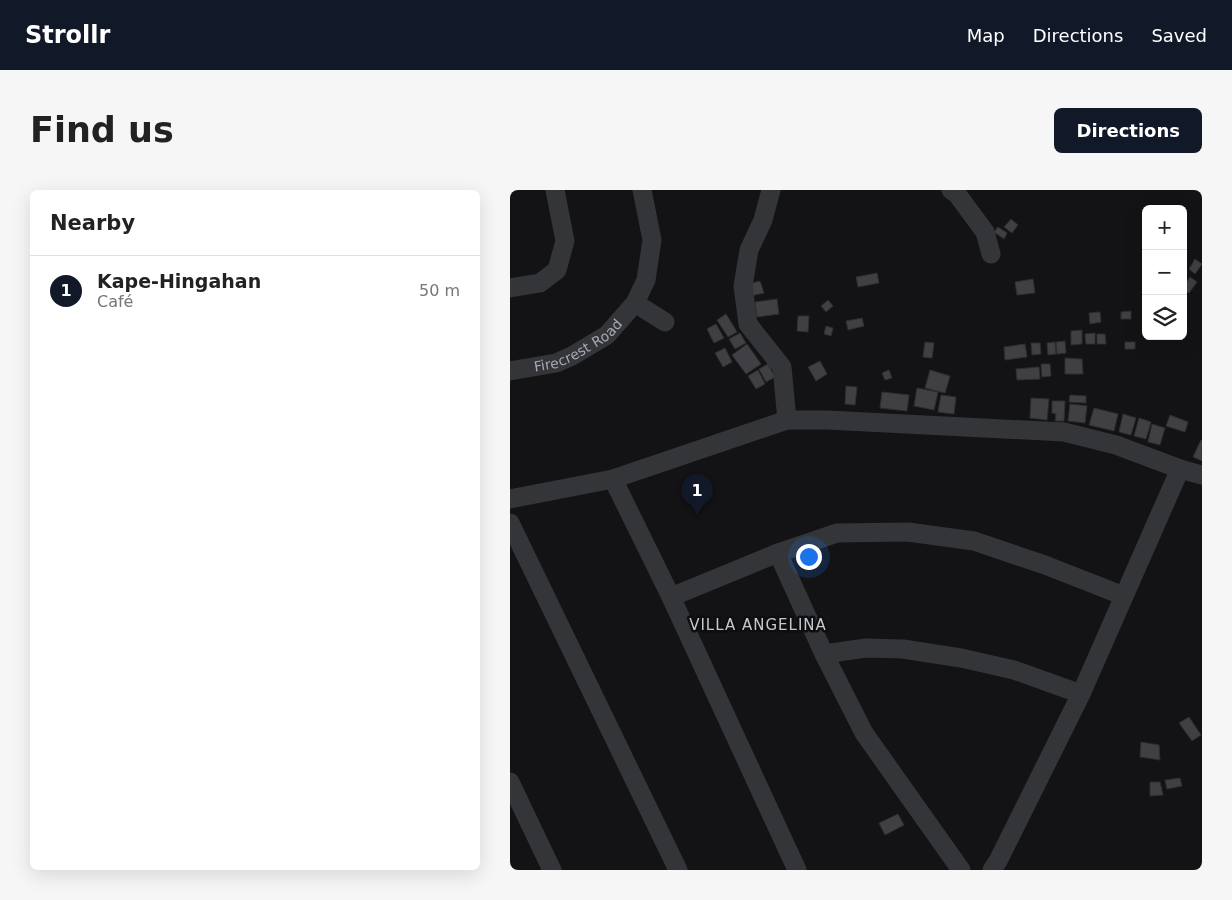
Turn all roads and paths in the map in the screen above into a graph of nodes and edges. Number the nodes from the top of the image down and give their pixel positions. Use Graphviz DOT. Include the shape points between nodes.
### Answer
graph roads {
  1 [pos="555,190"];
  2 [pos="642,190"];
  3 [pos="771,190"];
  4 [pos="951,190"];
  5 [pos="991,254"];
  6 [pos="510,288"];
  7 [pos="634,303"];
  8 [pos="665,322"];
  9 [pos="510,371"];
  10 [pos="787,420"];
  11 [pos="1180,469"];
  12 [pos="1202,475"];
  13 [pos="613,479"];
  14 [pos="510,499"];
  15 [pos="510,523"];
  16 [pos="778,554"];
  17 [pos="1124,596"];
  18 [pos="670,597"];
  19 [pos="824,654"];
  20 [pos="1081,694"];
  21 [pos="510,782"];
  22 [pos="552,870"];
  23 [pos="678,870"];
  24 [pos="797,870"];
  25 [pos="961,870"];
  26 [pos="992,870"];
  1 -- 6 [label="street" via="565,241 557,270 540,284"];
  2 -- 7 [label="street, Firecrest Road" via="652,240 646,280"];
  3 -- 10 [label="street" via="763,220 749,250 742,286 748,324 782,367"];
  4 -- 5 [label="street" via="985,232"];
  7 -- 8 [label="street"];
  7 -- 9 [label="street, Firecrest Road" via="608,335 572,356 556,363"];
  10 -- 11 [label="street" via="1064,432 1116,445"];
  10 -- 13 [label="street"];
  11 -- 12 [label="street"];
  11 -- 17 [label="street"];
  13 -- 14 [label="street"];
  13 -- 18 [label="street"];
  15 -- 23 [label="street"];
  16 -- 17 [label="street" via="837,533 908,532 974,541"];
  16 -- 18 [label="street"];
  16 -- 19 [label="street"];
  17 -- 20 [label="street"];
  18 -- 24 [label="street"];
  19 -- 20 [label="street" via="866,648 904,649 1014,670"];
  19 -- 25 [label="street" via="864,733"];
  20 -- 26 [label="street"];
  21 -- 22 [label="street"];
}
